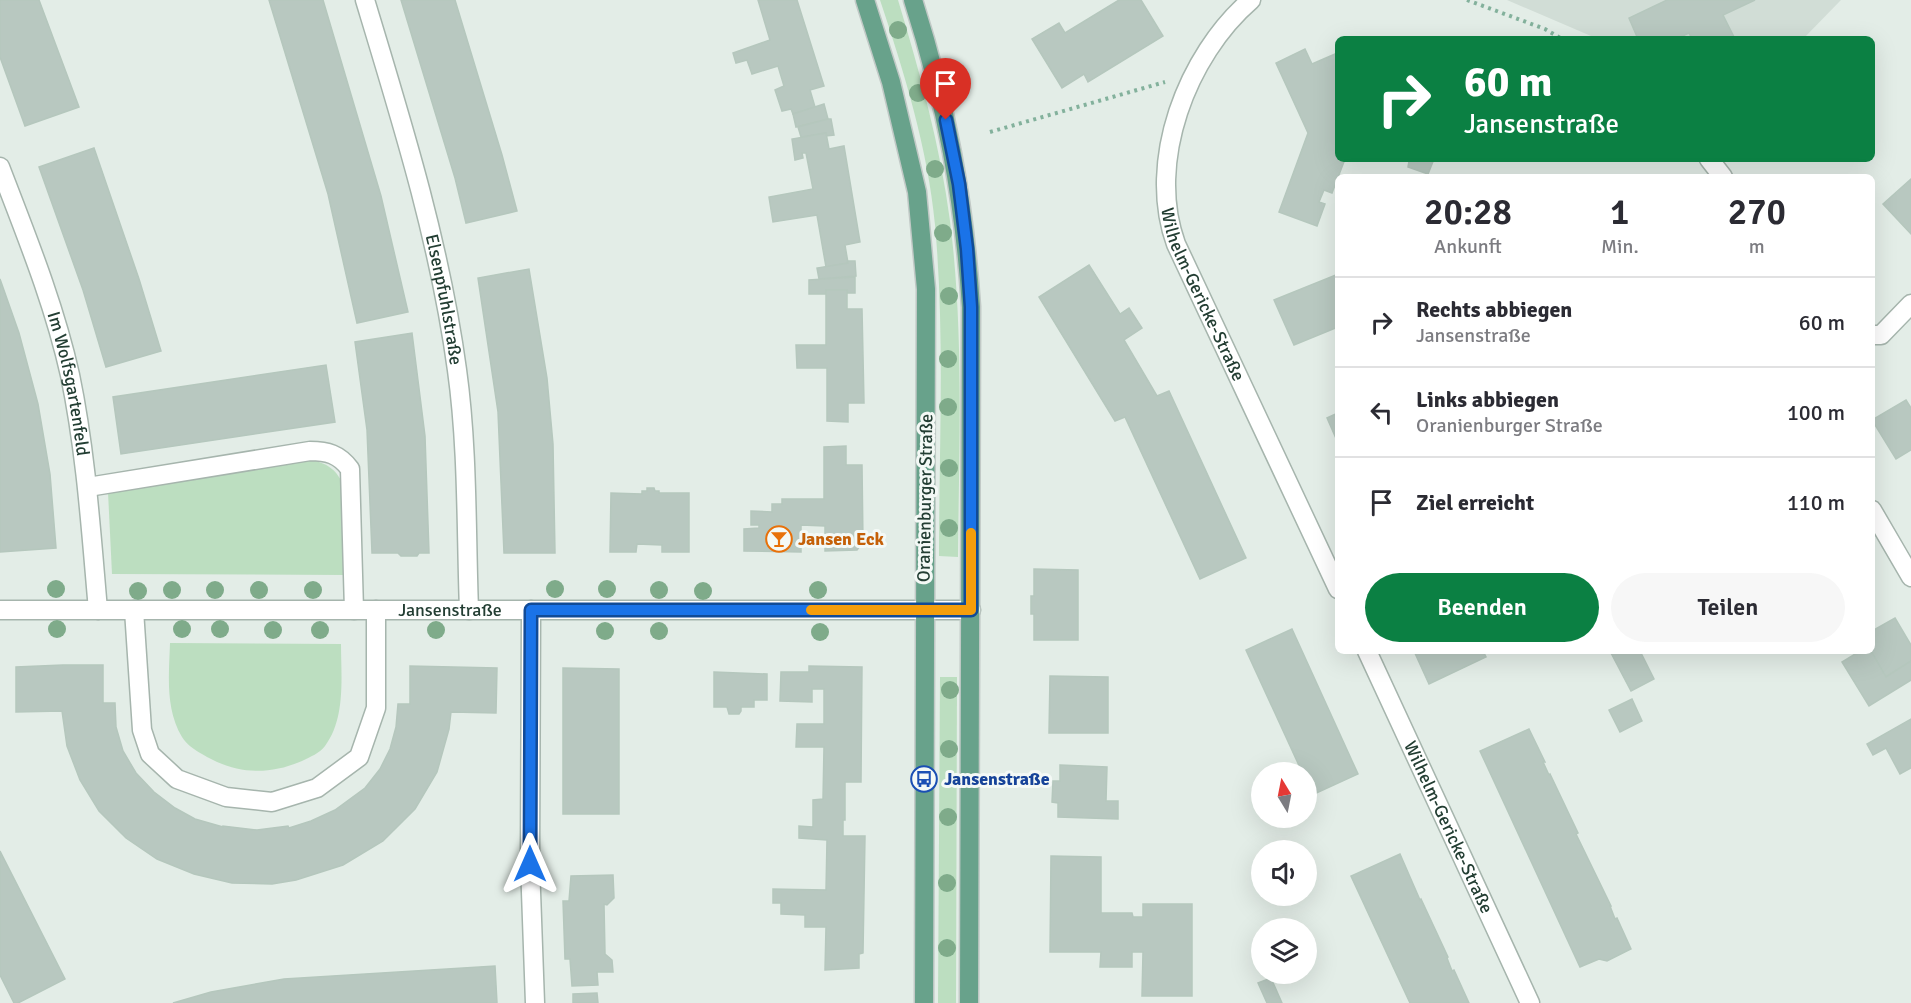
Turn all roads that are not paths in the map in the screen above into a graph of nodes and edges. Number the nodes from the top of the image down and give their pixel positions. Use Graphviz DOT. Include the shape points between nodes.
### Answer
graph roads {
  1 [pos="365,0"];
  2 [pos="866,0"];
  3 [pos="913,0"];
  4 [pos="1251,0"];
  5 [pos="1710,162"];
  6 [pos="0,167"];
  7 [pos="1720,174"];
  8 [pos="1911,304"];
  9 [pos="1875,335"];
  10 [pos="88,487"];
  11 [pos="1875,515"];
  12 [pos="1911,577"];
  13 [pos="1335,583"];
  14 [pos="0,610"];
  15 [pos="98,610"];
  16 [pos="134,610"];
  17 [pos="354,610"];
  18 [pos="376,610"];
  19 [pos="469,610"];
  20 [pos="531,610"];
  21 [pos="924,610"];
  22 [pos="971,610"];
  23 [pos="1368,654"];
  24 [pos="535,1003"];
  25 [pos="924,1003"];
  26 [pos="969,1003"];
  27 [pos="1530,1003"];
  1 -- 19 [label="street, Elsenpfuhlstraße" via="416,171 444,286 458,372 466,469"];
  2 -- 21 [label="main road, Oranienburger Straße" via="904,133 917,192 922,240 927,391"];
  3 -- 22 [label="main road" via="946,120 967,249 972,363"];
  4 -- 13 [label="street, Wilhelm-Gericke-Straße" via="1217,39 1193,78 1179,111 1166,167 1167,213 1176,244"];
  5 -- 7 [label="street"];
  6 -- 10 [label="street, Im Wolfsgartenfeld" via="52,309 70,375"];
  8 -- 9 [label="street" via="1881,335"];
  10 -- 15 [label="street, Im Wolfsgartenfeld"];
  10 -- 17 [label="street" via="310,451 335,455 350,469"];
  11 -- 12 [label="street"];
  14 -- 15 [label="street, Jansenstraße"];
  15 -- 16 [label="street, Jansenstraße"];
  16 -- 17 [label="street, Jansenstraße"];
  16 -- 18 [label="street" via="142,730 150,754 177,779 226,797 272,802 317,788 359,757 376,708"];
  17 -- 18 [label="street, Jansenstraße"];
  18 -- 19 [label="street, Jansenstraße"];
  19 -- 20 [label="street, Jansenstraße"];
  20 -- 21 [label="street, Jansenstraße"];
  20 -- 24 [label="street" via="530,864"];
  21 -- 22 [label="street, Jansenstraße"];
  21 -- 25 [label="main road, Oranienburger Straße"];
  22 -- 26 [label="main road"];
  23 -- 27 [label="street, Wilhelm-Gericke-Straße"];
}
